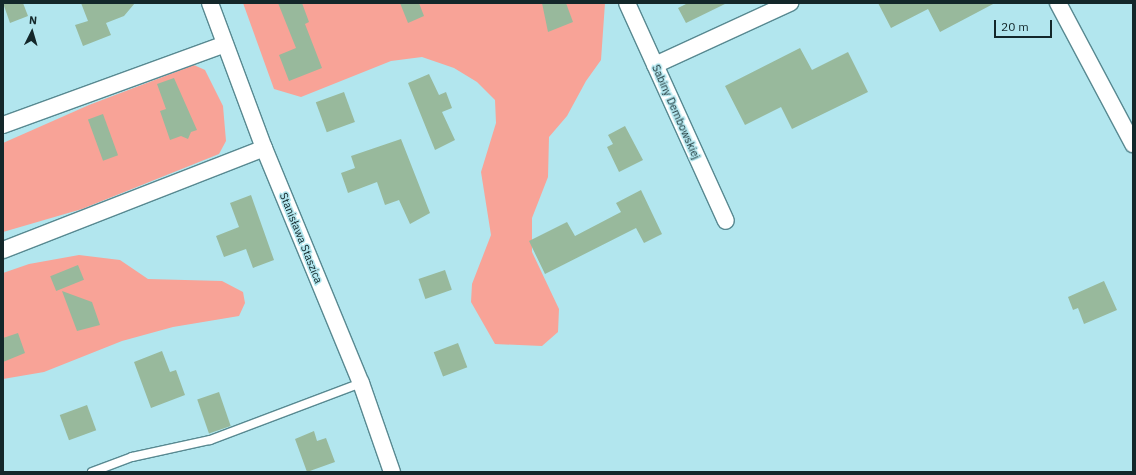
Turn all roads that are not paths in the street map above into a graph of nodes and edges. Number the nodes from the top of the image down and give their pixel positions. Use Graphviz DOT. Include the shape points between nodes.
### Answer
graph roads {
  1 [pos="210,3"];
  2 [pos="627,3"];
  3 [pos="790,3"];
  4 [pos="1058,3"];
  5 [pos="225,44"];
  6 [pos="655,65"];
  7 [pos="3,125"];
  8 [pos="1133,144"];
  9 [pos="264,148"];
  10 [pos="726,221"];
  11 [pos="3,250"];
  12 [pos="360,383"];
  13 [pos="92,472"];
  14 [pos="392,472"];
  1 -- 5 [label="street, Stanisława Staszica"];
  2 -- 6 [label="street, Sabiny Dembowskiej"];
  3 -- 6 [label="street"];
  4 -- 8 [label="street"];
  5 -- 7 [label="street"];
  5 -- 9 [label="street, Stanisława Staszica"];
  6 -- 10 [label="street, Sabiny Dembowskiej"];
  9 -- 11 [label="street"];
  9 -- 12 [label="street, Stanisława Staszica"];
  12 -- 13 [label="lane" via="210,440 132,457"];
  12 -- 14 [label="street, Stanisława Staszica"];
}
